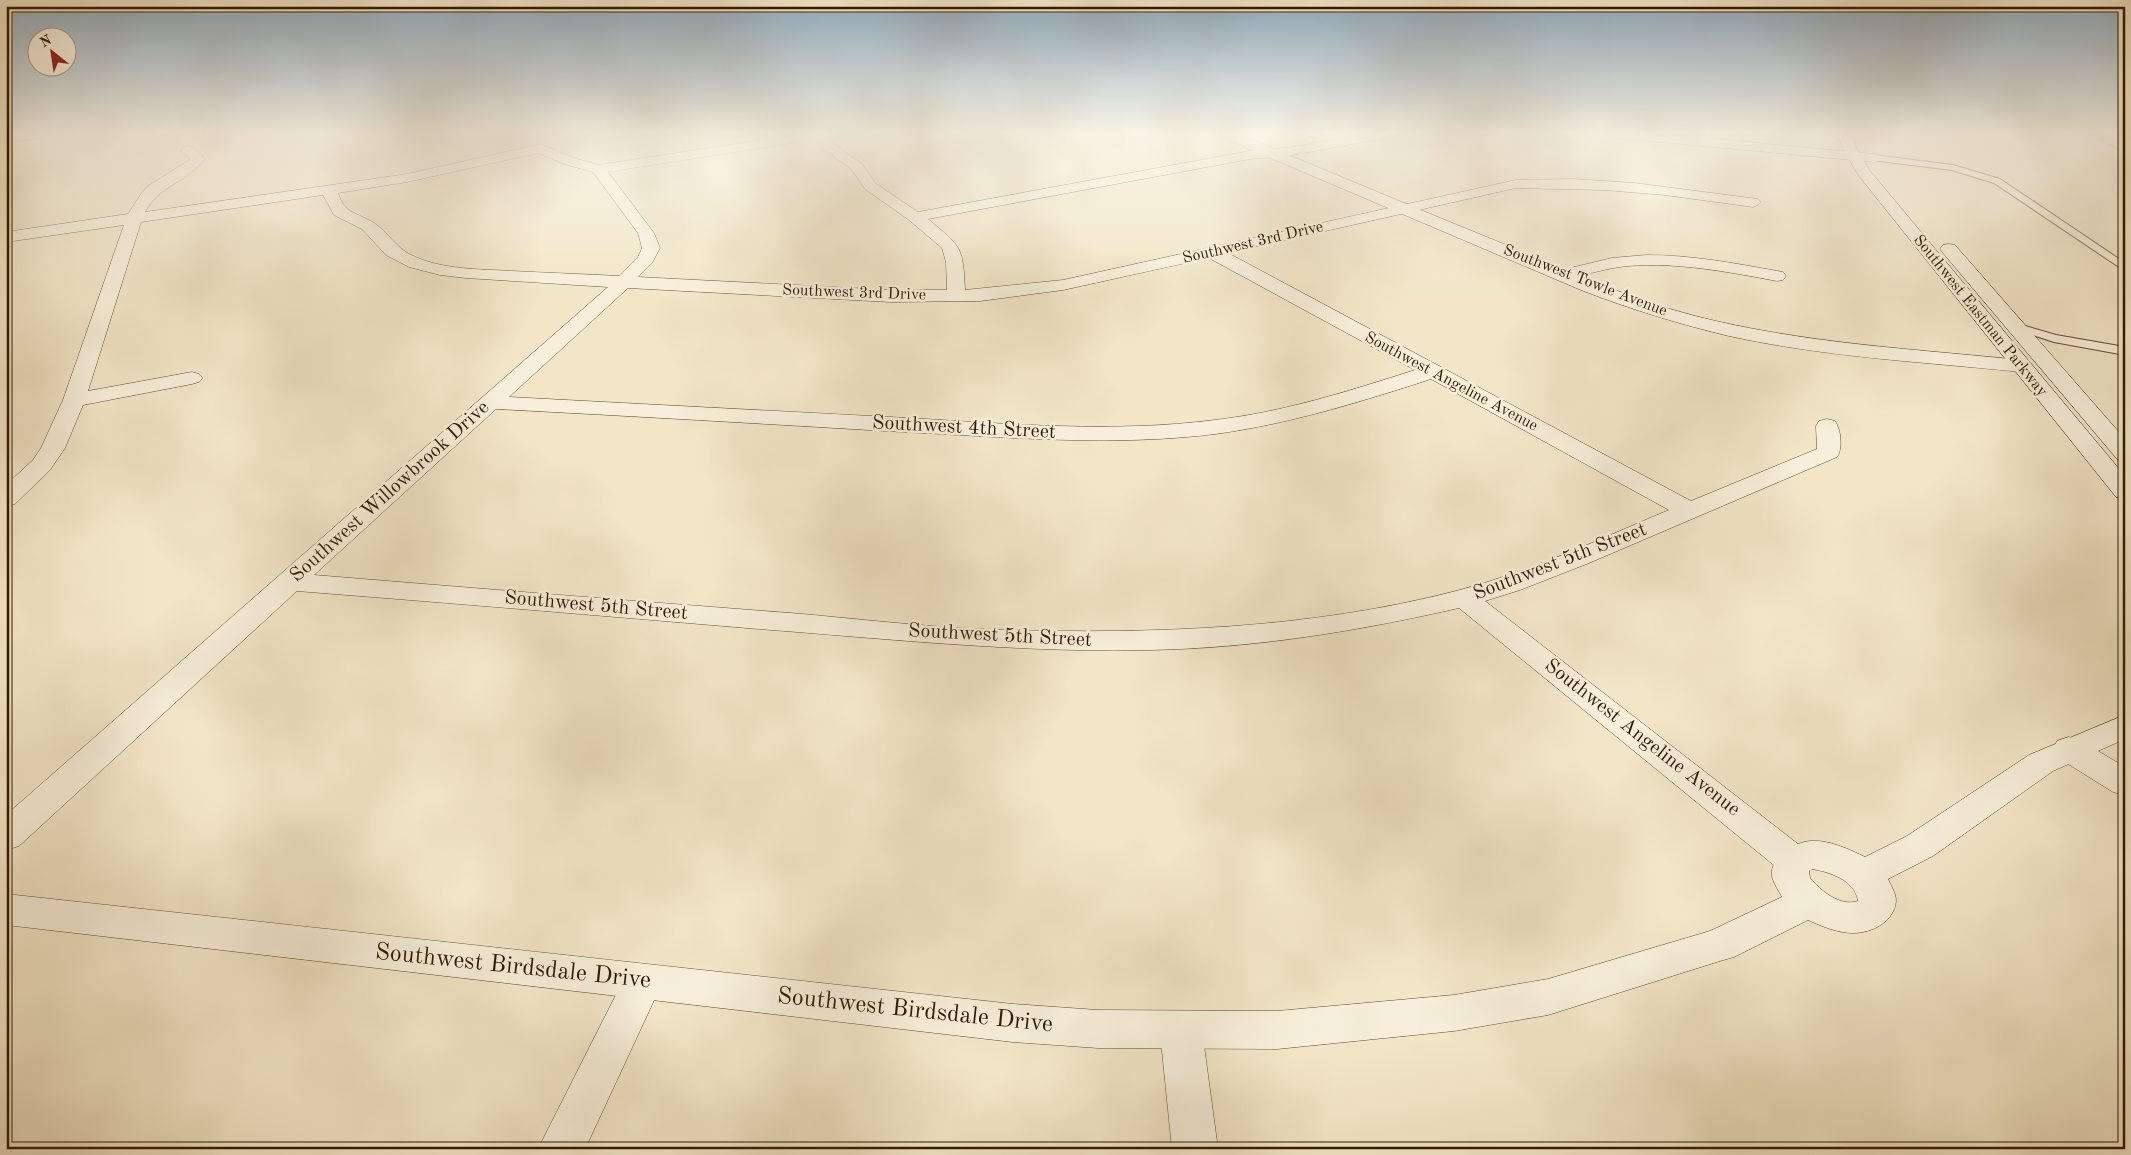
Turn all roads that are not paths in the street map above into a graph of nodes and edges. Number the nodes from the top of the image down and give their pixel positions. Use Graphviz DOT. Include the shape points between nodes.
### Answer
graph roads {
  1 [pos="158,188"];
  2 [pos="343,188"];
  3 [pos="612,188"];
  4 [pos="873,188"];
  5 [pos="1072,188"];
  6 [pos="1355,188"];
  7 [pos="1494,188"];
  8 [pos="1619,188"];
  9 [pos="1876,188"];
  10 [pos="1898,188"];
  11 [pos="2007,188"];
  12 [pos="329,190"];
  13 [pos="1908,200"];
  14 [pos="1753,202"];
  15 [pos="1404,208"];
  16 [pos="915,217"];
  17 [pos="134,218"];
  18 [pos="6,237"];
  19 [pos="1939,237"];
  20 [pos="1212,252"];
  21 [pos="2125,268"];
  22 [pos="1564,275"];
  23 [pos="1777,276"];
  24 [pos="624,282"];
  25 [pos="1963,295"];
  26 [pos="956,296"];
  27 [pos="2015,326"];
  28 [pos="2032,345"];
  29 [pos="2120,351"];
  30 [pos="2022,366"];
  31 [pos="1432,372"];
  32 [pos="192,378"];
  33 [pos="74,400"];
  34 [pos="489,402"];
  35 [pos="1827,426"];
  36 [pos="2125,454"];
  37 [pos="2125,492"];
  38 [pos="6,499"];
  39 [pos="1690,511"];
  40 [pos="292,582"];
  41 [pos="1464,598"];
  42 [pos="2125,726"];
  43 [pos="2069,749"];
  44 [pos="2125,783"];
  45 [pos="6,836"];
  46 [pos="1794,861"];
  47 [pos="1863,875"];
  48 [pos="1809,902"];
  49 [pos="6,909"];
  50 [pos="643,981"];
  51 [pos="1182,1031"];
  52 [pos="561,1149"];
  53 [pos="1195,1149"];
  1 -- 17 [label="street" via="149,194"];
  2 -- 12 [label="street"];
  3 -- 24 [label="street, Southwest Willowbrook Drive" via="646,232 651,248 646,259"];
  4 -- 16 [label="street"];
  5 -- 16 [label="street"];
  6 -- 15 [label="street, Southwest Towle Avenue"];
  7 -- 15 [label="street, Southwest 3rd Drive"];
  8 -- 14 [label="street, Southwest 3rd Drive"];
  9 -- 25 [label="street, Southwest Eastman Parkway"];
  10 -- 13 [label="street"];
  11 -- 21 [label="lane"];
  12 -- 17 [label="street"];
  12 -- 24 [label="street, Southwest 3rd Drive" via="334,206 341,214 367,225 390,250 415,264 492,276"];
  15 -- 20 [label="street, Southwest 3rd Drive"];
  15 -- 22 [label="street, Southwest Towle Avenue"];
  16 -- 26 [label="street" via="944,239 953,251"];
  17 -- 18 [label="street"];
  17 -- 33 [label="street"];
  19 -- 27 [label="street, Southwest Eastman Parkway"];
  20 -- 26 [label="street, Southwest 3rd Drive" via="1063,285"];
  20 -- 31 [label="street, Southwest Angeline Avenue"];
  22 -- 23 [label="street" via="1605,265 1651,260 1709,264"];
  22 -- 30 [label="street, Southwest Towle Avenue" via="1663,313 1742,333"];
  24 -- 26 [label="street, Southwest 3rd Drive" via="890,296"];
  24 -- 34 [label="street, Southwest Willowbrook Drive"];
  25 -- 28 [label="street" via="1988,311 2010,337"];
  25 -- 30 [label="street, Southwest Eastman Parkway"];
  27 -- 28 [label="street, Southwest Eastman Parkway"];
  27 -- 29 [label="lane" via="2054,338"];
  28 -- 29 [label="lane"];
  28 -- 36 [label="street, Southwest Eastman Parkway"];
  30 -- 37 [label="street, Southwest Eastman Parkway"];
  31 -- 34 [label="street, Southwest 4th Street" via="1276,417 1178,431 1107,434"];
  31 -- 39 [label="street, Southwest Angeline Avenue"];
  32 -- 33 [label="street"];
  33 -- 38 [label="street" via="50,454"];
  34 -- 40 [label="street, Southwest Willowbrook Drive"];
  35 -- 39 [label="street, Southwest 5th Street" via="1829,452"];
  39 -- 41 [label="street, Southwest 5th Street" via="1572,561"];
  40 -- 41 [label="street, Southwest 5th Street" via="990,638 1071,641 1152,641 1254,634 1393,614"];
  40 -- 45 [label="street, Southwest Willowbrook Drive"];
  41 -- 46 [label="street, Southwest Angeline Avenue"];
  42 -- 43 [label="street"];
  43 -- 44 [label="street"];
  43 -- 47 [label="street" via="2041,763 1920,846"];
  46 -- 47 [label="street" via="1810,855 1829,857 1848,864"];
  46 -- 48 [label="street" via="1790,877 1796,890"];
  47 -- 48 [label="street" via="1872,885 1878,904 1868,916 1844,917"];
  48 -- 51 [label="street, Southwest Birdsdale Drive" via="1720,945 1548,997 1454,1013 1364,1023 1277,1030"];
  49 -- 50 [label="street, Southwest Birdsdale Drive"];
  50 -- 51 [label="street, Southwest Birdsdale Drive" via="1013,1023"];
  50 -- 52 [label="street"];
  51 -- 53 [label="street"];
}
